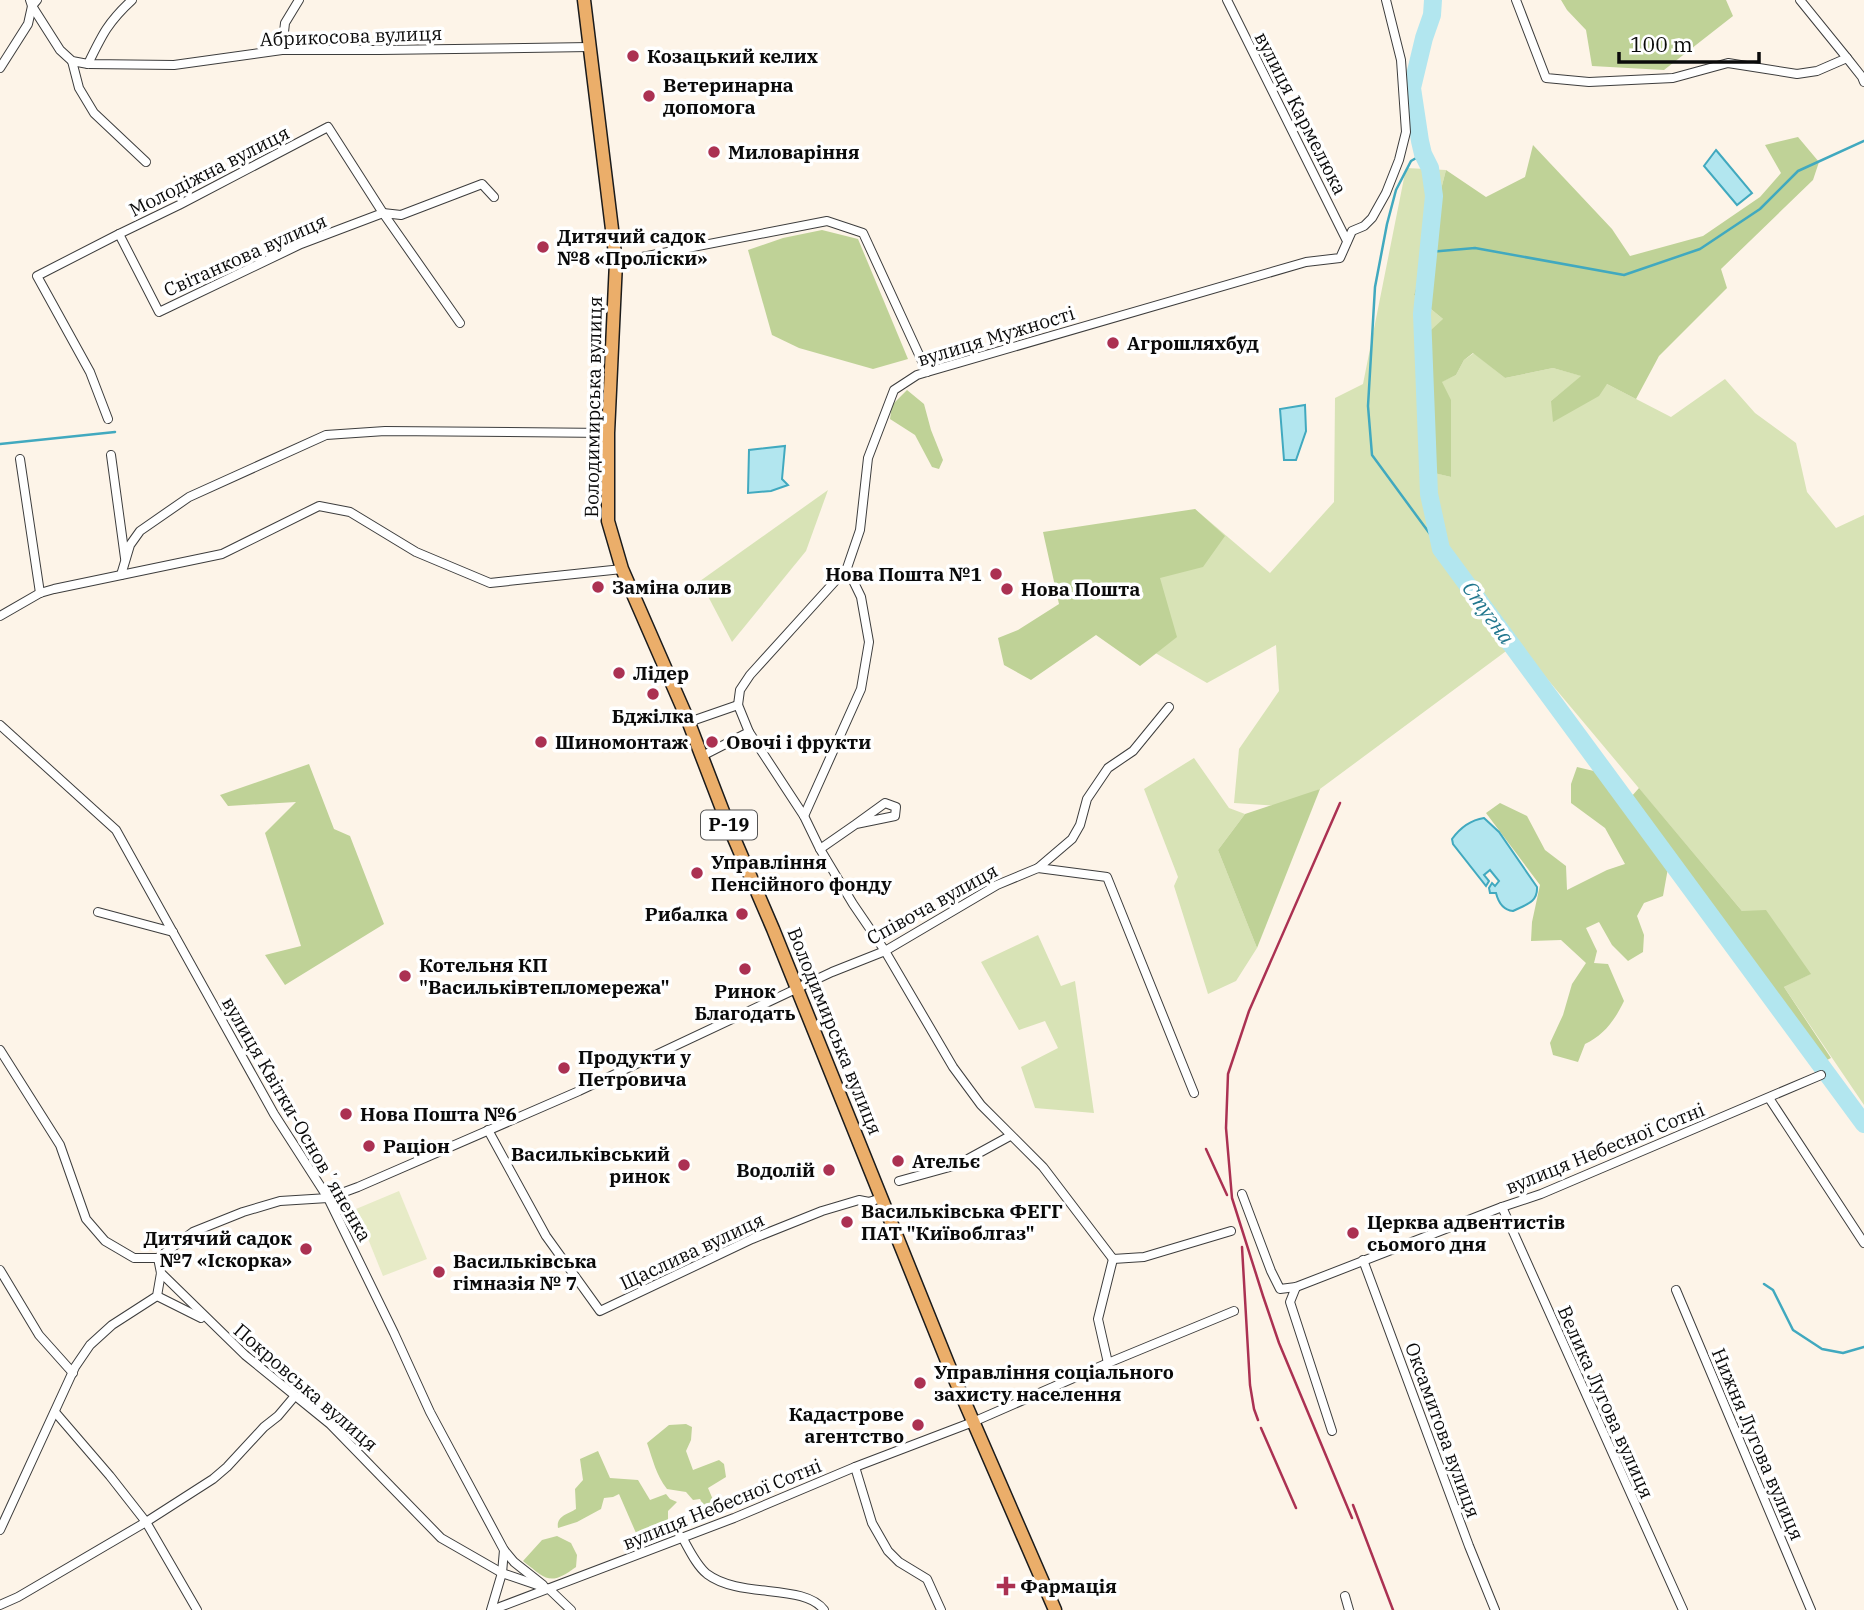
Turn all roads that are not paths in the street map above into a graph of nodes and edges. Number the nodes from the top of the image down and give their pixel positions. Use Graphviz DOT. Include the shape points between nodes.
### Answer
graph roads {
  1 [pos="132,0"];
  2 [pos="299,0"];
  3 [pos="584,0"];
  4 [pos="1227,0"];
  5 [pos="1386,0"];
  6 [pos="1516,0"];
  7 [pos="1800,0"];
  8 [pos="33,2"];
  9 [pos="590,47"];
  10 [pos="282,50"];
  11 [pos="1847,58"];
  12 [pos="72,61"];
  13 [pos="88,64"];
  14 [pos="0,68"];
  15 [pos="1863,78"];
  16 [pos="146,163"];
  17 [pos="494,197"];
  18 [pos="383,214"];
  19 [pos="118,234"];
  20 [pos="1348,241"];
  21 [pos="616,262"];
  22 [pos="460,323"];
  23 [pos="927,372"];
  24 [pos="107,419"];
  25 [pos="608,433"];
  26 [pos="111,455"];
  27 [pos="20,459"];
  28 [pos="125,561"];
  29 [pos="846,568"];
  30 [pos="622,569"];
  31 [pos="121,575"];
  32 [pos="40,593"];
  33 [pos="0,616"];
  34 [pos="738,705"];
  35 [pos="1169,707"];
  36 [pos="689,722"];
  37 [pos="0,725"];
  38 [pos="749,732"];
  39 [pos="702,756"];
  40 [pos="804,816"];
  41 [pos="856,824"];
  42 [pos="820,849"];
  43 [pos="1038,868"];
  44 [pos="97,912"];
  45 [pos="173,932"];
  46 [pos="885,951"];
  47 [pos="796,989"];
  48 [pos="0,1052"];
  49 [pos="1821,1075"];
  50 [pos="1194,1093"];
  51 [pos="1769,1098"];
  52 [pos="488,1130"];
  53 [pos="1010,1136"];
  54 [pos="899,1181"];
  55 [pos="1242,1194"];
  56 [pos="328,1198"];
  57 [pos="881,1198"];
  58 [pos="1502,1207"];
  59 [pos="1231,1230"];
  60 [pos="1864,1243"];
  61 [pos="158,1258"];
  62 [pos="1113,1259"];
  63 [pos="1363,1260"];
  64 [pos="0,1270"];
  65 [pos="161,1273"];
  66 [pos="1296,1287"];
  67 [pos="1676,1290"];
  68 [pos="157,1296"];
  69 [pos="1234,1311"];
  70 [pos="209,1322"];
  71 [pos="1108,1363"];
  72 [pos="73,1373"];
  73 [pos="294,1397"];
  74 [pos="55,1412"];
  75 [pos="973,1422"];
  76 [pos="1332,1431"];
  77 [pos="855,1467"];
  78 [pos="146,1522"];
  79 [pos="0,1530"];
  80 [pos="682,1537"];
  81 [pos="503,1550"];
  82 [pos="502,1573"];
  83 [pos="549,1589"];
  84 [pos="1345,1596"];
  85 [pos="0,1605"];
  86 [pos="197,1610"];
  87 [pos="491,1610"];
  88 [pos="570,1610"];
  89 [pos="824,1610"];
  90 [pos="941,1610"];
  91 [pos="1055,1610"];
  92 [pos="1349,1610"];
  93 [pos="1495,1610"];
  94 [pos="1683,1610"];
  95 [pos="1811,1610"];
  1 -- 13 [label="street" via="106,27"];
  2 -- 10 [label="street" via="285,23"];
  3 -- 9 [label="main road, Володимирська вулиця / Р-19"];
  4 -- 20 [label="street, вулиця Кармелюка"];
  5 -- 20 [label="street" via="1401,61 1406,132 1386,193 1372,218 1352,230"];
  6 -- 11 [label="street" via="1546,78 1610,82 1673,78 1728,63 1797,74"];
  7 -- 11 [label="street"];
  8 -- 12 [label="street" via="60,50"];
  8 -- 14 [label="street" via="28,24"];
  9 -- 10 [label="street, Абрикосова вулиця"];
  9 -- 21 [label="main road, Володимирська вулиця / Р-19"];
  10 -- 13 [label="street, Абрикосова вулиця" via="174,65"];
  11 -- 15 [label="street"];
  12 -- 13 [label="street, Абрикосова вулиця"];
  12 -- 16 [label="street" via="79,88 94,113"];
  17 -- 18 [label="street, Світанкова вулиця" via="482,184 401,215"];
  18 -- 19 [label="street, Світанкова вулиця" via="301,244 159,312"];
  18 -- 19 [label="street, Молодіжна вулиця" via="328,127"];
  18 -- 22 [label="street, Молодіжна вулиця"];
  19 -- 24 [label="street, Молодіжна вулиця" via="37,276 90,372"];
  20 -- 23 [label="street, вулиця Мужності" via="1339,258 1306,262"];
  21 -- 23 [label="street" via="827,221 863,233"];
  21 -- 25 [label="main road, Володимирська вулиця / Р-19"];
  23 -- 29 [label="street, вулиця Мужності" via="894,390 868,458 860,530"];
  25 -- 28 [label="street" via="385,431 326,435 189,497 140,531"];
  25 -- 30 [label="main road, Володимирська вулиця / Р-19" via="608,521"];
  26 -- 28 [label="street"];
  27 -- 32 [label="street"];
  28 -- 31 [label="street"];
  29 -- 34 [label="street, вулиця Мужності" via="750,675 740,690"];
  29 -- 40 [label="street" via="861,597 869,642 861,689"];
  30 -- 31 [label="street" via="490,583 416,552 350,512 319,506 222,554"];
  30 -- 36 [label="main road, Володимирська вулиця / Р-19"];
  31 -- 32 [label="street"];
  32 -- 33 [label="street"];
  34 -- 36 [label="street"];
  34 -- 38 [label="street"];
  35 -- 43 [label="street" via="1133,751 1108,768 1087,799 1072,839"];
  36 -- 39 [label="main road, Володимирська вулиця / Р-19"];
  37 -- 45 [label="street, вулиця Квітки-Основʼяненка" via="116,830"];
  38 -- 39 [label="street"];
  38 -- 40 [label="street"];
  39 -- 47 [label="main road, Володимирська вулиця / Р-19"];
  40 -- 42 [label="street"];
  41 -- 42 [label="street"];
  42 -- 46 [label="street"];
  43 -- 46 [label="street, Співоча вулиця" via="997,885"];
  43 -- 50 [label="street, Співоча вулиця" via="1107,877"];
  44 -- 45 [label="street"];
  45 -- 56 [label="street, вулиця Квітки-Основʼяненка" via="274,1114"];
  46 -- 47 [label="street, Співоча вулиця"];
  46 -- 53 [label="street" via="953,1067"];
  47 -- 52 [label="street"];
  47 -- 57 [label="main road, Володимирська вулиця / Р-19"];
  48 -- 61 [label="street" via="60,1144 86,1219 105,1241 134,1258"];
  49 -- 51 [label="street, вулиця Небесної Сотні"];
  51 -- 58 [label="street, вулиця Небесної Сотні"];
  51 -- 60 [label="street"];
  52 -- 56 [label="street"];
  52 -- 57 [label="street, Щаслива вулиця" via="546,1236 600,1311 752,1239 822,1211"];
  53 -- 54 [label="street" via="957,1165"];
  53 -- 62 [label="street" via="1043,1167"];
  55 -- 66 [label="street, вулиця Небесної Сотні" via="1280,1289"];
  56 -- 61 [label="street" via="280,1201 243,1212 193,1232"];
  56 -- 81 [label="street, вулиця Квітки-Основʼяненка" via="430,1412"];
  57 -- 75 [label="main road, Володимирська вулиця / Р-19"];
  58 -- 63 [label="street, вулиця Небесної Сотні"];
  58 -- 94 [label="street, Велика Лугова вулиця"];
  59 -- 62 [label="street" via="1144,1257"];
  61 -- 65 [label="street"];
  62 -- 71 [label="street" via="1098,1319"];
  63 -- 66 [label="street, вулиця Небесної Сотні"];
  63 -- 93 [label="street, Оксамитова вулиця"];
  64 -- 72 [label="street" via="39,1335"];
  65 -- 68 [label="street"];
  65 -- 70 [label="street, Покровська вулиця"];
  66 -- 76 [label="street" via="1290,1302"];
  67 -- 95 [label="street, Нижня Лугова вулиця"];
  68 -- 70 [label="street"];
  68 -- 72 [label="street" via="90,1345"];
  69 -- 71 [label="street, вулиця Небесної Сотні"];
  70 -- 73 [label="street, Покровська вулиця"];
  71 -- 75 [label="street, вулиця Небесної Сотні"];
  72 -- 74 [label="street"];
  73 -- 78 [label="street" via="213,1479"];
  73 -- 82 [label="street, Покровська вулиця" via="330,1424 441,1538"];
  74 -- 78 [label="street"];
  74 -- 79 [label="street"];
  75 -- 77 [label="street, вулиця Небесної Сотні"];
  75 -- 91 [label="main road, Володимирська вулиця / Р-19"];
  77 -- 80 [label="street, вулиця Небесної Сотні"];
  77 -- 90 [label="street" via="872,1524 888,1551 927,1579"];
  78 -- 85 [label="street"];
  78 -- 86 [label="street"];
  80 -- 83 [label="street, вулиця Небесної Сотні"];
  80 -- 89 [label="street" via="704,1572 716,1580 739,1588 798,1594"];
  81 -- 82 [label="street"];
  81 -- 83 [label="street"];
  82 -- 83 [label="street, Покровська вулиця"];
  82 -- 87 [label="street"];
  83 -- 87 [label="street, вулиця Небесної Сотні"];
  83 -- 88 [label="street, Покровська вулиця"];
  84 -- 92 [label="street"];
}
